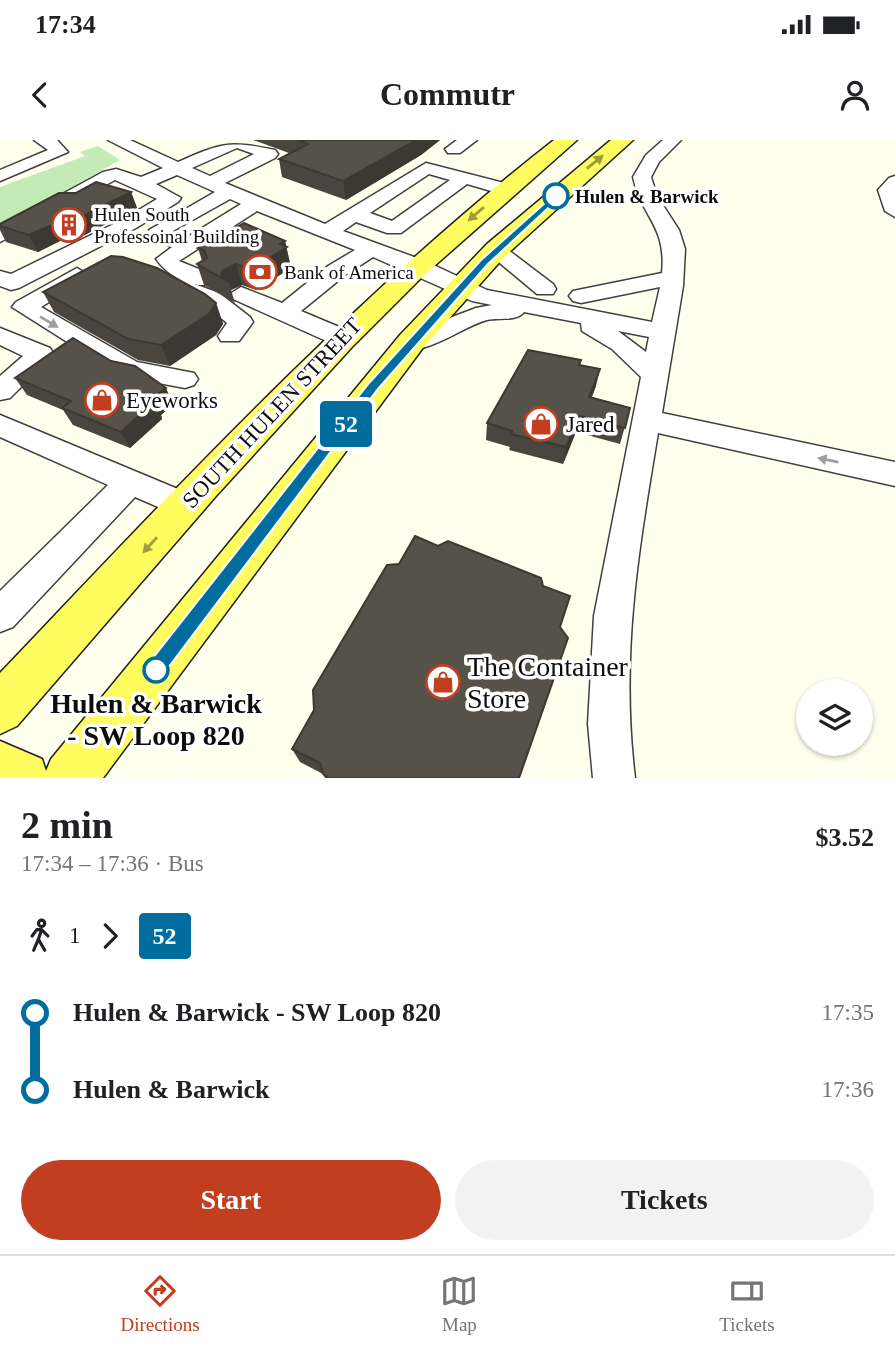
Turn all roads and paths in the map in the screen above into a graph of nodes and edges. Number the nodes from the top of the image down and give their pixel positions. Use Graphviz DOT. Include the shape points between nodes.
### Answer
graph roads {
  1 [pos="42,140"];
  2 [pos="116,140"];
  3 [pos="203,140"];
  4 [pos="469,140"];
  5 [pos="567,140"];
  6 [pos="623,140"];
  7 [pos="673,140"];
  8 [pos="21,147"];
  9 [pos="454,149"];
  10 [pos="154,160"];
  11 [pos="175,168"];
  12 [pos="0,176"];
  13 [pos="464,178"];
  14 [pos="895,182"];
  15 [pos="210,183"];
  16 [pos="141,184"];
  17 [pos="505,188"];
  18 [pos="230,192"];
  19 [pos="255,204"];
  20 [pos="895,211"];
  21 [pos="355,215"];
  22 [pos="327,232"];
  23 [pos="0,236"];
  24 [pos="184,246"];
  25 [pos="371,249"];
  26 [pos="496,250"];
  27 [pos="417,266"];
  28 [pos="101,268"];
  29 [pos="148,273"];
  30 [pos="671,277"];
  31 [pos="0,278"];
  32 [pos="213,282"];
  33 [pos="466,282"];
  34 [pos="241,293"];
  35 [pos="547,300"];
  36 [pos="579,305"];
  37 [pos="285,313"];
  38 [pos="663,321"];
  39 [pos="0,336"];
  40 [pos="230,336"];
  41 [pos="342,338"];
  42 [pos="411,342"];
  43 [pos="655,375"];
  44 [pos="185,379"];
  45 [pos="0,391"];
  46 [pos="647,420"];
  47 [pos="0,425"];
  48 [pos="895,474"];
  49 [pos="131,482"];
  50 [pos="186,506"];
  51 [pos="0,615"];
  52 [pos="0,709"];
  53 [pos="0,767"];
  54 [pos="23,778"];
  55 [pos="70,778"];
  56 [pos="614,778"];
  1 -- 8 [label="street"];
  1 -- 12 [label="street" via="59,152"];
  2 -- 10 [label="street"];
  3 -- 10 [label="street"];
  4 -- 9 [label="street"];
  5 -- 17 [label="main road, SOUTH HULEN STREET"];
  26 -- 6 [label="main road, one-way"];
  7 -- 30 [label="street" via="652,159 642,177 674,248"];
  10 -- 11 [label="street"];
  11 -- 15 [label="street"];
  11 -- 15 [label="street" via="237,142 269,154"];
  11 -- 16 [label="street"];
  13 -- 17 [label="street"];
  13 -- 21 [label="street" via="426,168"];
  13 -- 21 [label="street" via="394,229"];
  14 -- 20 [label="street" via="887,194"];
  15 -- 18 [label="street"];
  16 -- 23 [label="street" via="116,174 109,176"];
  16 -- 31 [label="street" via="171,198 11,283"];
  17 -- 27 [label="main road, SOUTH HULEN STREET, one-way"];
  18 -- 19 [label="street"];
  18 -- 24 [label="street" via="159,230 158,234"];
  19 -- 22 [label="street"];
  19 -- 24 [label="street"];
  21 -- 22 [label="street"];
  22 -- 25 [label="street"];
  24 -- 32 [label="street" via="167,259 173,268"];
  25 -- 27 [label="street"];
  25 -- 37 [label="street"];
  26 -- 33 [label="main road"];
  26 -- 35 [label="street"];
  27 -- 33 [label="street"];
  27 -- 41 [label="main road, SOUTH HULEN STREET"];
  28 -- 44 [label="street, one-way" via="76,275 23,307 131,370"];
  29 -- 40 [label="street" via="211,298 241,322"];
  30 -- 36 [label="street"];
  30 -- 38 [label="street"];
  33 -- 35 [label="street"];
  33 -- 42 [label="main road"];
  34 -- 37 [label="street"];
  35 -- 36 [label="street"];
  35 -- 42 [label="street" via="484,313"];
  36 -- 38 [label="street"];
  36 -- 43 [label="street" via="593,328 621,343"];
  37 -- 41 [label="street"];
  38 -- 43 [label="street"];
  39 -- 45 [label="street" via="41,354"];
  41 -- 50 [label="main road, SOUTH HULEN STREET"];
  42 -- 55 [label="main road"];
  43 -- 46 [label="street"];
  48 -- 46 [label="street, one-way"];
  46 -- 56 [label="street" via="607,663 606,715"];
  47 -- 49 [label="street"];
  49 -- 50 [label="street"];
  49 -- 51 [label="street"];
  50 -- 52 [label="main road, SOUTH HULEN STREET, one-way"];
  53 -- 54 [label="main road"];
}
